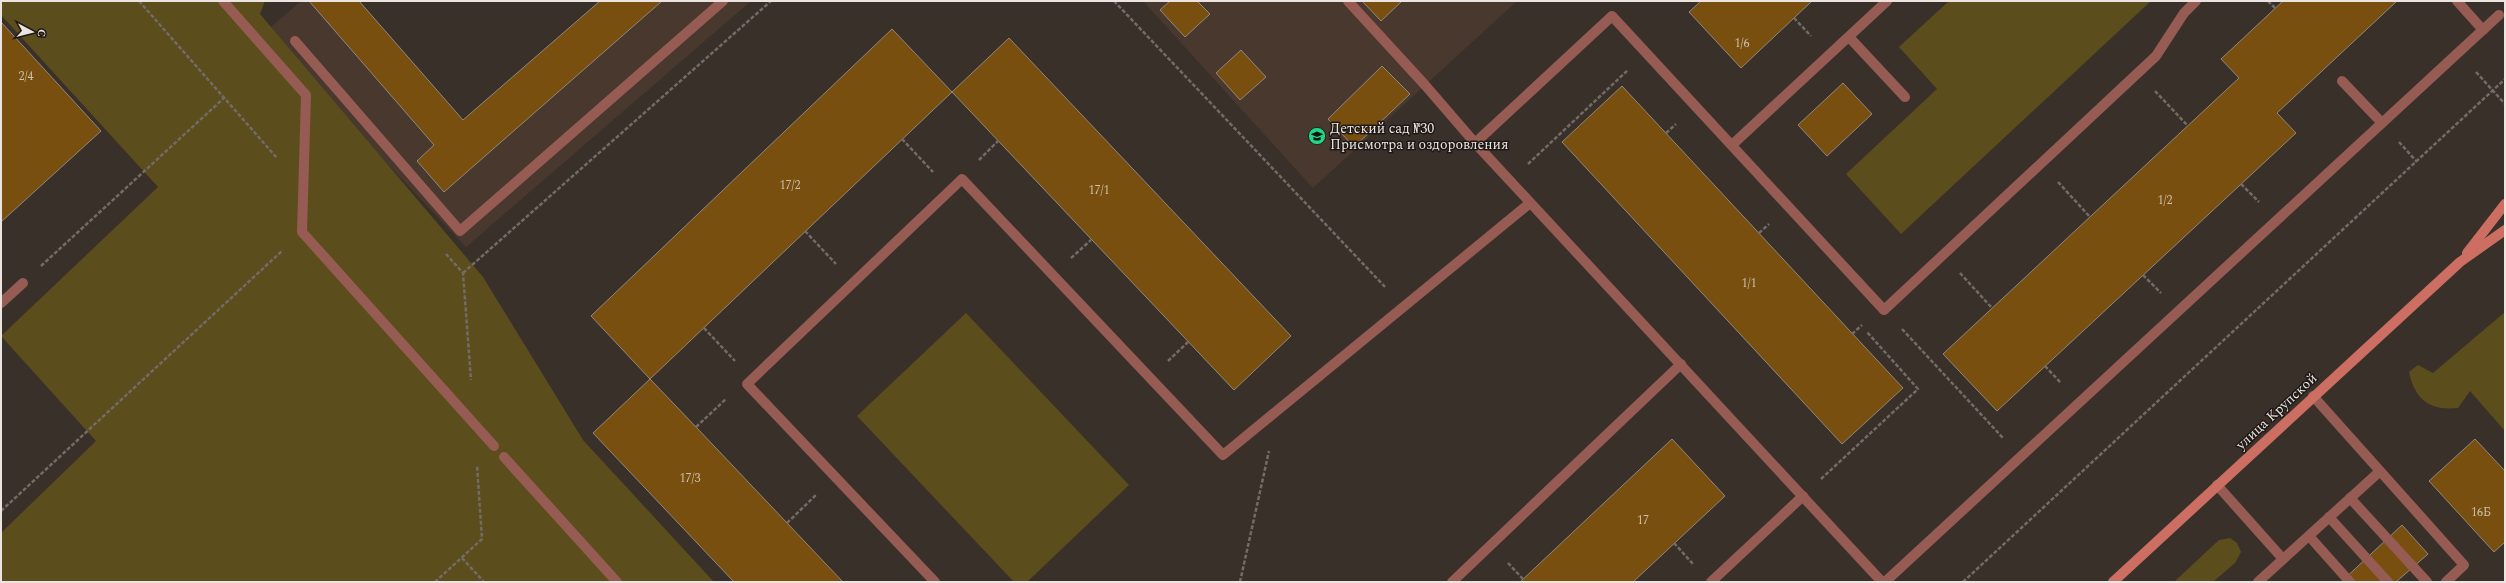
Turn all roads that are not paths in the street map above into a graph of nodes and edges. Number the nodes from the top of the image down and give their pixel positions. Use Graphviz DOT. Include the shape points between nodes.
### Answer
graph roads {
  1 [pos="223,1"];
  2 [pos="723,1"];
  3 [pos="1348,1"];
  4 [pos="1887,1"];
  5 [pos="2196,1"];
  6 [pos="2457,1"];
  7 [pos="2499,15"];
  8 [pos="2484,30"];
  9 [pos="1849,37"];
  10 [pos="295,41"];
  11 [pos="2342,82"];
  12 [pos="1905,98"];
  13 [pos="2382,123"];
  14 [pos="1475,143"];
  15 [pos="1732,145"];
  16 [pos="1530,203"];
  17 [pos="2505,204"];
  18 [pos="2505,230"];
  19 [pos="2460,262"];
  20 [pos="23,283"];
  21 [pos="1,303"];
  22 [pos="1681,364"];
  23 [pos="2313,396"];
  24 [pos="494,446"];
  25 [pos="504,457"];
  26 [pos="2379,472"];
  27 [pos="2217,485"];
  28 [pos="1803,496"];
  29 [pos="2350,498"];
  30 [pos="2329,517"];
  31 [pos="2309,536"];
  32 [pos="2283,559"];
  33 [pos="617,582"];
  34 [pos="935,582"];
  35 [pos="1452,582"];
  36 [pos="1711,582"];
  37 [pos="1883,582"];
  38 [pos="2113,582"];
  39 [pos="2258,582"];
  40 [pos="2350,582"];
  41 [pos="2388,582"];
  42 [pos="2427,582"];
  43 [pos="2446,582"];
  1 -- 24 [label="street" via="306,95 302,232"];
  2 -- 10 [label="street" via="460,231"];
  3 -- 14 [label="street"];
  4 -- 9 [label="street"];
  5 -- 15 [label="street" via="2184,13 2156,56 2139,73 1884,310"];
  6 -- 8 [label="street"];
  7 -- 8 [label="street"];
  8 -- 13 [label="street"];
  9 -- 12 [label="street"];
  9 -- 15 [label="street"];
  11 -- 13 [label="street"];
  13 -- 37 [label="street"];
  14 -- 15 [label="street" via="1612,16"];
  14 -- 16 [label="street"];
  16 -- 22 [label="street"];
  16 -- 34 [label="street" via="1223,455 962,179 747,384"];
  17 -- 19 [label="main road, улица Крупской"];
  18 -- 19 [label="main road, улица Крупской"];
  19 -- 23 [label="main road, улица Крупской"];
  20 -- 21 [label="street"];
  22 -- 28 [label="street"];
  22 -- 35 [label="street"];
  23 -- 26 [label="street"];
  23 -- 27 [label="main road, улица Крупской"];
  25 -- 33 [label="street"];
  26 -- 29 [label="street"];
  26 -- 43 [label="street" via="2464,565"];
  27 -- 32 [label="street"];
  27 -- 38 [label="main road, улица Крупской"];
  28 -- 36 [label="street"];
  28 -- 37 [label="street"];
  29 -- 30 [label="street"];
  29 -- 42 [label="street"];
  30 -- 31 [label="street"];
  30 -- 41 [label="street"];
  31 -- 32 [label="street"];
  31 -- 40 [label="street"];
  32 -- 39 [label="street"];
}
